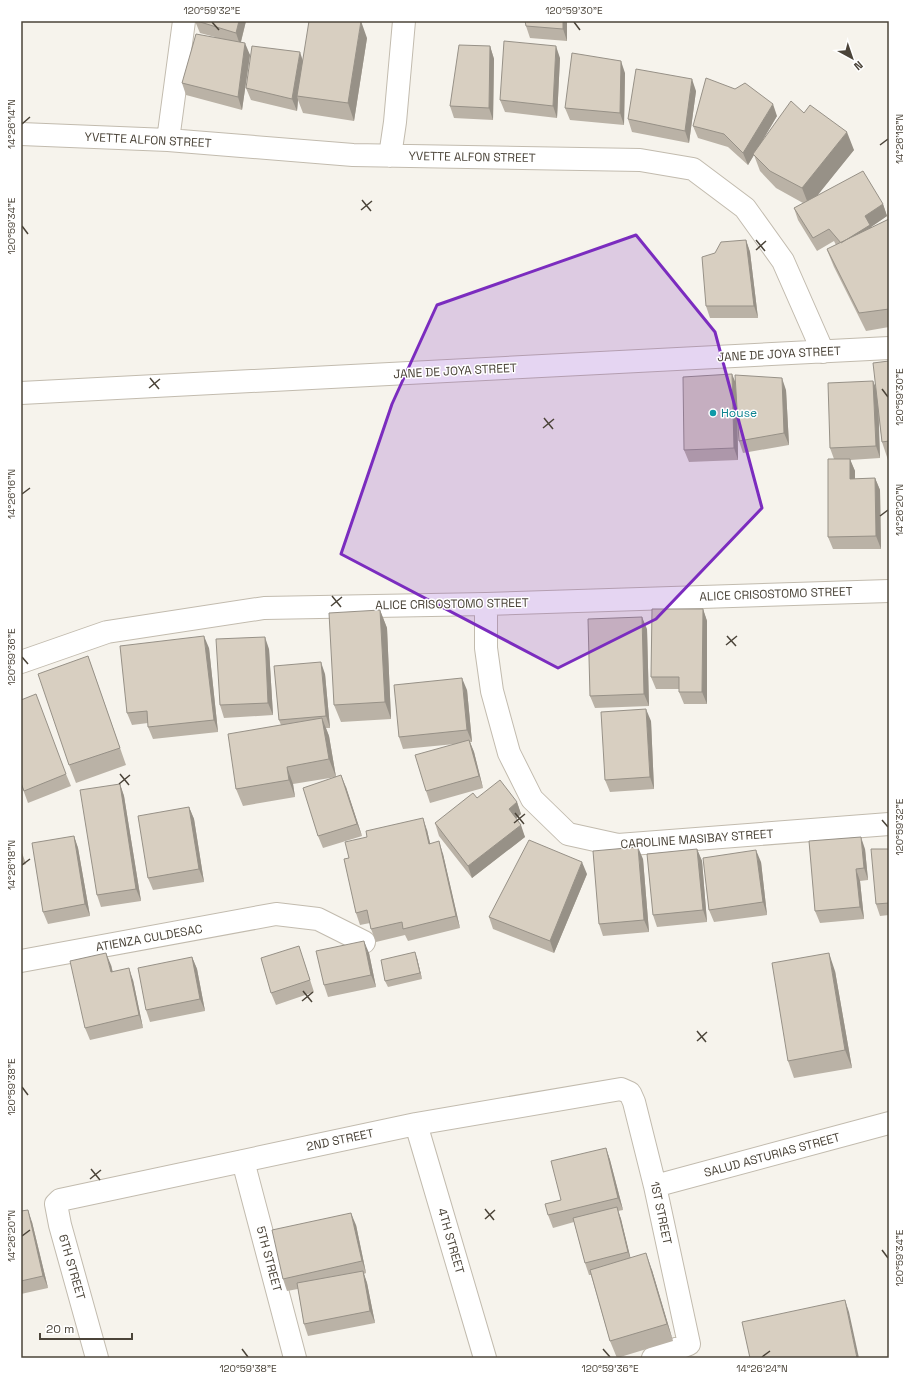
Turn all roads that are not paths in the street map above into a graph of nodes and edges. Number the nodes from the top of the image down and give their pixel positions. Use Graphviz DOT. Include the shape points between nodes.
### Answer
graph roads {
  1 [pos="184,21"];
  2 [pos="404,21"];
  3 [pos="21,134"];
  4 [pos="168,140"];
  5 [pos="390,156"];
  6 [pos="889,348"];
  7 [pos="823,352"];
  8 [pos="21,393"];
  9 [pos="889,591"];
  10 [pos="486,604"];
  11 [pos="21,662"];
  12 [pos="889,824"];
  13 [pos="364,942"];
  14 [pos="21,961"];
  15 [pos="621,1088"];
  16 [pos="889,1123"];
  17 [pos="416,1124"];
  18 [pos="243,1161"];
  19 [pos="655,1186"];
  20 [pos="60,1200"];
  21 [pos="97,1358"];
  22 [pos="295,1358"];
  23 [pos="485,1358"];
  24 [pos="653,1358"];
  1 -- 4 [label="street"];
  2 -- 5 [label="street" via="396,122"];
  3 -- 4 [label="street, YVETTE ALFON STREET"];
  4 -- 5 [label="street, YVETTE ALFON STREET"];
  5 -- 7 [label="street, YVETTE ALFON STREET" via="640,160 693,169 745,208 783,261"];
  6 -- 7 [label="street, JANE DE JOYA STREET"];
  7 -- 8 [label="street, JANE DE JOYA STREET"];
  9 -- 10 [label="street, ALICE CRISOSTOMO STREET"];
  10 -- 11 [label="street, ALICE CRISOSTOMO STREET" via="264,608 107,632"];
  10 -- 12 [label="street, CAROLINE MASIBAY STREET" via="486,648 491,684 508,753 532,799 568,834 618,845"];
  13 -- 14 [label="street, ATIENZA CULDESAC" via="318,919 276,914"];
  15 -- 17 [label="street, 2ND STREET"];
  15 -- 19 [label="street, 1ST STREET" via="630,1093 634,1102"];
  16 -- 19 [label="street, SALUD ASTURIAS STREET"];
  17 -- 18 [label="street, 2ND STREET"];
  17 -- 23 [label="street, 4TH STREET"];
  18 -- 20 [label="street, 2ND STREET"];
  18 -- 22 [label="street, 5TH STREET"];
  19 -- 24 [label="street, 1ST STREET" via="689,1344"];
  20 -- 21 [label="street, 6TH STREET" via="56,1204 60,1225"];
}
